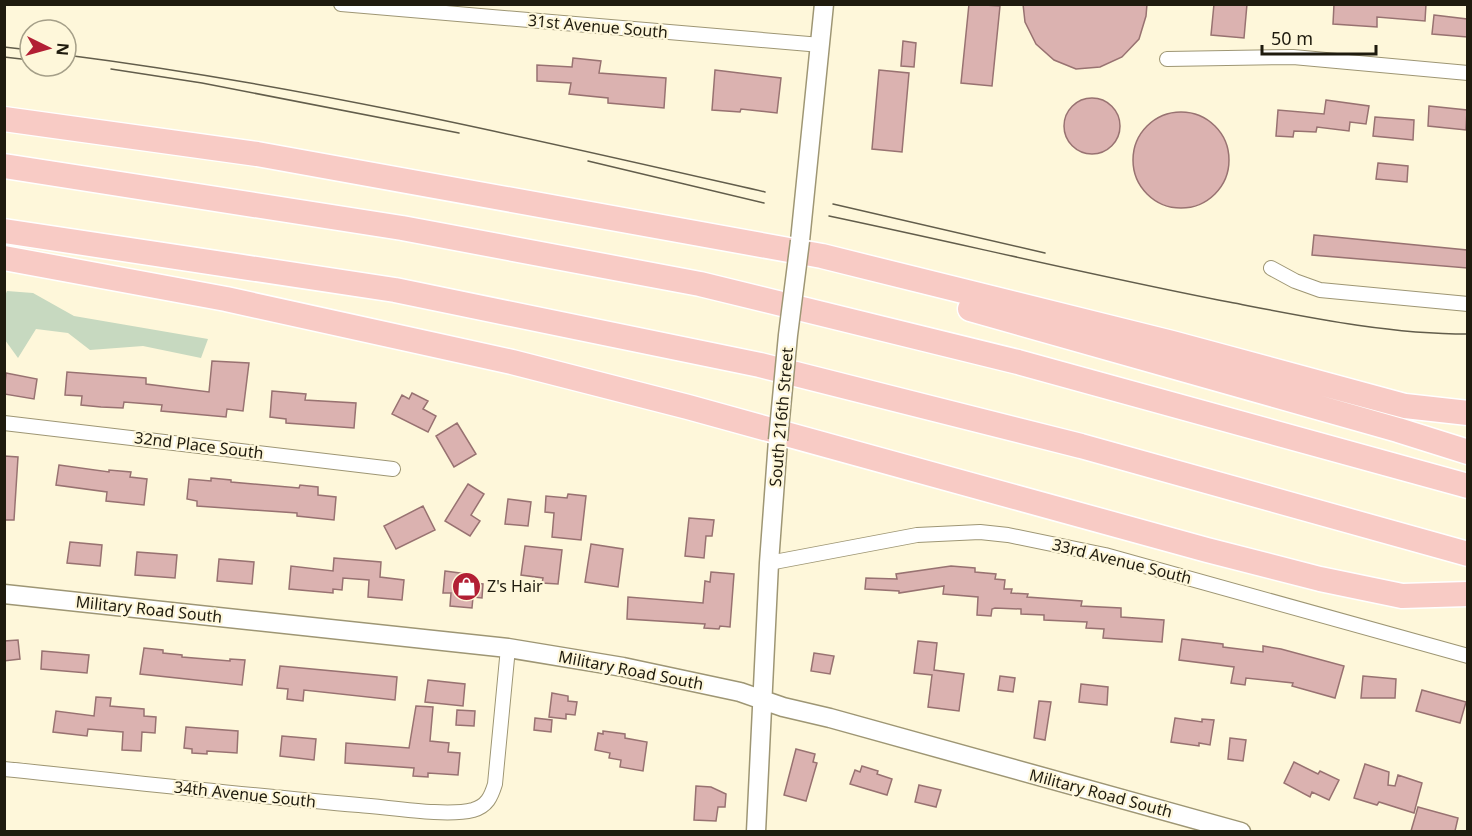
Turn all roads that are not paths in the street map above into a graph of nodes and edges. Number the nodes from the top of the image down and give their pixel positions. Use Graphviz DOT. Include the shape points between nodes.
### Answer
graph roads {
  1 [pos="340,4"];
  2 [pos="824,4"];
  3 [pos="821,45"];
  4 [pos="1167,59"];
  5 [pos="1467,73"];
  6 [pos="4,119"];
  7 [pos="4,166"];
  8 [pos="589,216"];
  9 [pos="4,231"];
  10 [pos="4,258"];
  11 [pos="1271,268"];
  12 [pos="1467,304"];
  13 [pos="1467,413"];
  14 [pos="4,423"];
  15 [pos="1467,452"];
  16 [pos="393,469"];
  17 [pos="1467,486"];
  18 [pos="1467,554"];
  19 [pos="770,563"];
  20 [pos="4,594"];
  21 [pos="1467,594"];
  22 [pos="508,648"];
  23 [pos="1467,656"];
  24 [pos="762,700"];
  25 [pos="4,769"];
  26 [pos="756,831"];
  27 [pos="1241,831"];
  1 -- 3 [label="street, 31st Avenue South"];
  2 -- 3 [label="main road, South 216th Street"];
  3 -- 19 [label="main road, South 216th Street, bridge" via="788,335"];
  4 -- 5 [label="street" via="1293,57"];
  6 -- 8 [label="highway" via="257,154"];
  7 -- 17 [label="highway" via="402,228 700,284 1018,362"];
  8 -- 13 [label="highway" via="822,256 1405,406"];
  8 -- 15 [label="highway" via="828,269"];
  9 -- 18 [label="highway" via="395,290 760,365 1081,446"];
  10 -- 21 [label="highway" via="226,299 512,362 1320,579 1402,596"];
  11 -- 12 [label="street" via="1320,290"];
  14 -- 16 [label="street, 32nd Place South"];
  19 -- 23 [label="street, 33rd Avenue South" via="917,536 980,532 1008,535 1105,555"];
  19 -- 24 [label="main road, South 216th Street"];
  20 -- 22 [label="main road, Military Road South"];
  22 -- 24 [label="main road, Military Road South" via="623,667"];
  22 -- 25 [label="street, 34th Avenue South" via="497,770 491,797 474,810 447,812 328,802"];
  24 -- 26 [label="main road, South 216th Street"];
  24 -- 27 [label="main road, Military Road South"];
}
